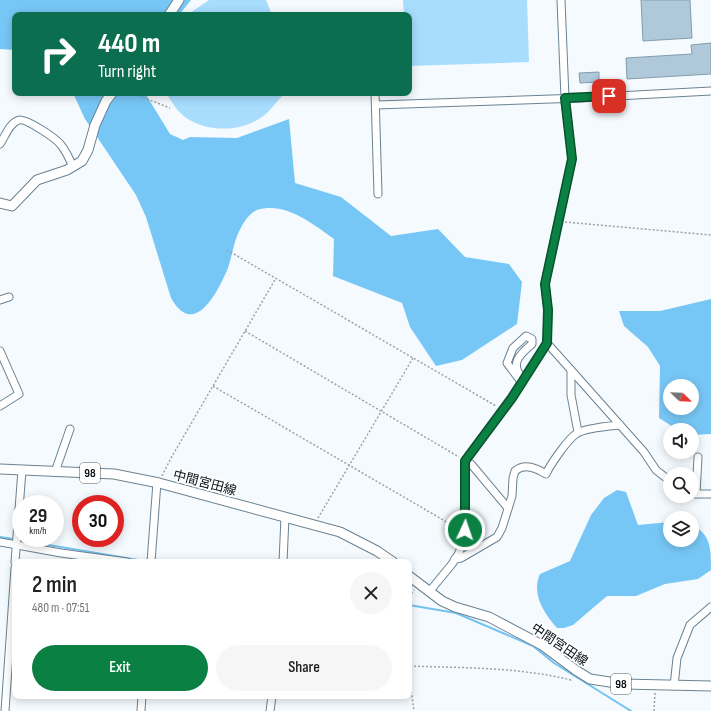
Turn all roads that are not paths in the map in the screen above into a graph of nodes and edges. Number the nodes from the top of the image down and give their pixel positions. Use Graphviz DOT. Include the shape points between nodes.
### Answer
graph roads {
  1 [pos="179,0"];
  2 [pos="561,0"];
  3 [pos="172,12"];
  4 [pos="711,91"];
  5 [pos="110,96"];
  6 [pos="375,96"];
  7 [pos="565,98"];
  8 [pos="376,105"];
  9 [pos="0,144"];
  10 [pos="73,167"];
  11 [pos="378,194"];
  12 [pos="0,203"];
  13 [pos="9,298"];
  14 [pos="0,300"];
  15 [pos="547,343"];
  16 [pos="0,351"];
  17 [pos="572,370"];
  18 [pos="523,381"];
  19 [pos="0,406"];
  20 [pos="620,425"];
  21 [pos="70,429"];
  22 [pos="578,432"];
  23 [pos="465,461"];
  24 [pos="0,469"];
  25 [pos="22,470"];
  26 [pos="55,472"];
  27 [pos="663,476"];
  28 [pos="158,483"];
  29 [pos="699,493"];
  30 [pos="711,494"];
  31 [pos="20,495"];
  32 [pos="508,508"];
  33 [pos="285,517"];
  34 [pos="0,542"];
  35 [pos="12,544"];
  36 [pos="17,547"];
  37 [pos="28,547"];
  38 [pos="15,559"];
  39 [pos="105,559"];
  40 [pos="151,559"];
  41 [pos="283,559"];
  42 [pos="389,559"];
  43 [pos="455,559"];
  44 [pos="412,578"];
  45 [pos="429,592"];
  46 [pos="12,607"];
  47 [pos="711,607"];
  48 [pos="674,686"];
  49 [pos="711,686"];
  50 [pos="142,699"];
  51 [pos="272,699"];
  52 [pos="4,711"];
  53 [pos="141,711"];
  54 [pos="270,711"];
  1 -- 3 [label="main road"];
  2 -- 7 [label="street"];
  4 -- 7 [label="street"];
  5 -- 10 [label="main road" via="95,125 88,150 82,161"];
  6 -- 8 [label="street"];
  7 -- 8 [label="street"];
  7 -- 15 [label="street" via="572,159 545,284 548,310"];
  8 -- 11 [label="street"];
  9 -- 10 [label="street" via="14,123 25,121 62,145"];
  10 -- 12 [label="main road" via="37,180 12,206"];
  13 -- 14 [label="street"];
  15 -- 17 [label="street"];
  15 -- 18 [label="street"];
  16 -- 19 [label="street" via="19,394"];
  17 -- 20 [label="street"];
  17 -- 22 [label="street" via="571,395"];
  18 -- 18 [label="street" via="507,363 514,348 526,336 532,338 532,344 520,354 516,362"];
  18 -- 23 [label="street"];
  20 -- 22 [label="street"];
  20 -- 27 [label="street"];
  21 -- 26 [label="street"];
  22 -- 32 [label="street" via="546,474 526,466 515,471"];
  23 -- 32 [label="street" via="471,464"];
  23 -- 43 [label="street" via="465,530"];
  24 -- 25 [label="main road, 中間宮田線 / 98"];
  25 -- 26 [label="main road, 中間宮田線 / 98"];
  25 -- 31 [label="street"];
  26 -- 28 [label="main road, 中間宮田線 / 98" via="114,474"];
  28 -- 33 [label="main road, 中間宮田線 / 98"];
  28 -- 40 [label="street"];
  29 -- 30 [label="street"];
  32 -- 43 [label="street" via="497,537"];
  33 -- 41 [label="street"];
  33 -- 42 [label="main road, 中間宮田線 / 98" via="340,532"];
  34 -- 35 [label="street"];
  36 -- 38 [label="street"];
  37 -- 39 [label="street"];
  43 -- 45 [label="street"];
  44 -- 45 [label="main road, 中間宮田線 / 98"];
  45 -- 48 [label="main road, 中間宮田線 / 98" via="455,607 489,617 522,634 590,679 623,684"];
  46 -- 52 [label="street"];
  47 -- 48 [label="street" via="690,625 677,658"];
  48 -- 49 [label="main road, 中間宮田線 / 98"];
  50 -- 53 [label="street"];
  51 -- 54 [label="street"];
}
